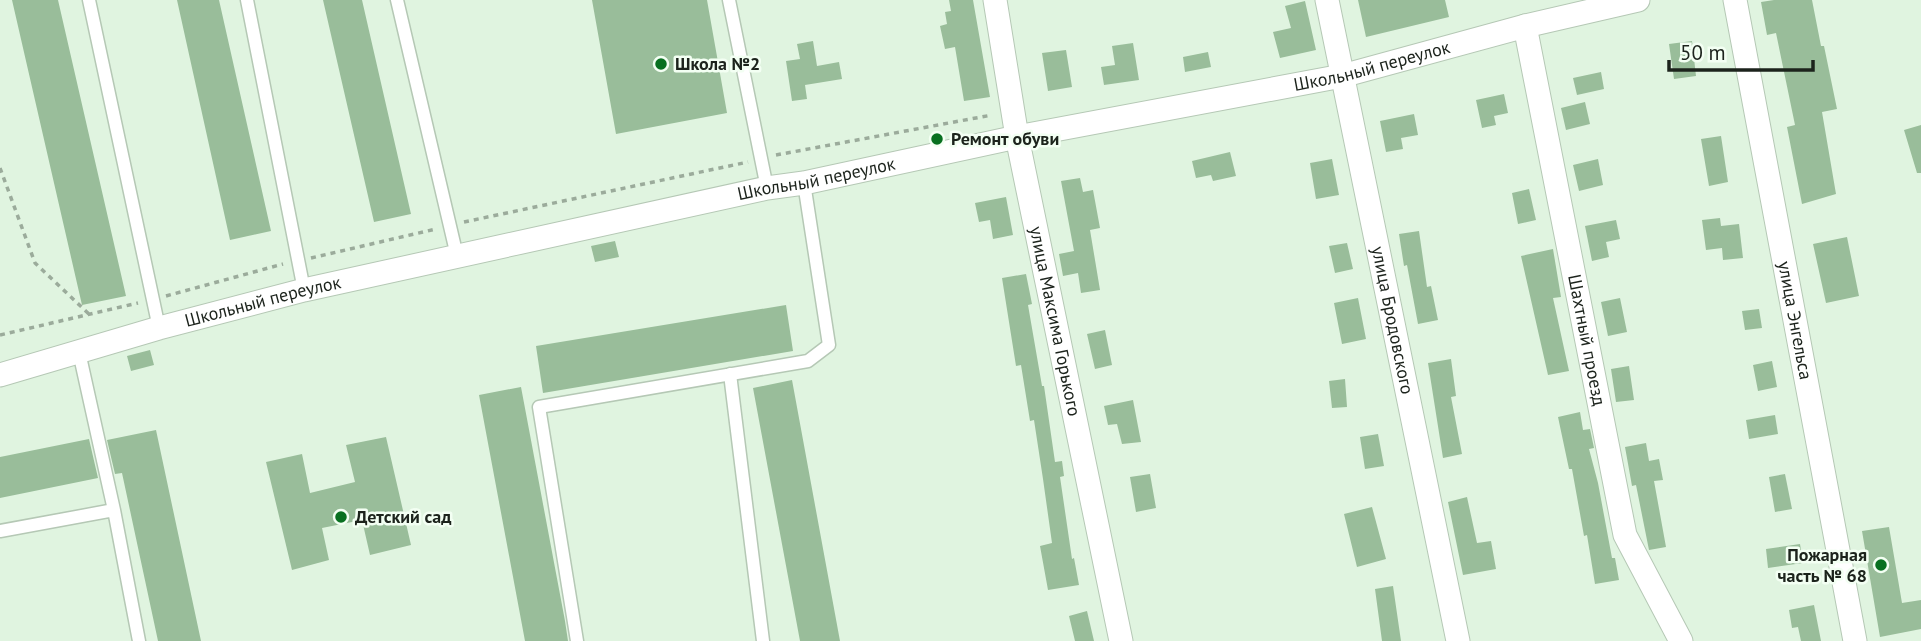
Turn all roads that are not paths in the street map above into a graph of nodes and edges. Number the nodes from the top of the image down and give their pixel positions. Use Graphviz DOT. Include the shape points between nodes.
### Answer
graph roads {
  1 [pos="89,0"];
  2 [pos="247,0"];
  3 [pos="397,0"];
  4 [pos="729,0"];
  5 [pos="995,0"];
  6 [pos="1327,0"];
  7 [pos="1638,0"];
  8 [pos="1735,0"];
  9 [pos="1525,26"];
  10 [pos="1342,76"];
  11 [pos="1017,137"];
  12 [pos="804,183"];
  13 [pos="767,188"];
  14 [pos="457,256"];
  15 [pos="304,290"];
  16 [pos="159,328"];
  17 [pos="79,352"];
  18 [pos="730,374"];
  19 [pos="0,375"];
  20 [pos="114,510"];
  21 [pos="0,531"];
  22 [pos="139,641"];
  23 [pos="577,641"];
  24 [pos="763,641"];
  25 [pos="1121,641"];
  26 [pos="1458,641"];
  27 [pos="1681,641"];
  28 [pos="1855,641"];
  1 -- 16 [label="lane"];
  2 -- 15 [label="lane"];
  3 -- 14 [label="lane"];
  4 -- 13 [label="lane"];
  5 -- 11 [label="street, улица Максима Горького"];
  6 -- 10 [label="street, улица Бродовского"];
  7 -- 9 [label="street, Школьный переулок"];
  8 -- 28 [label="street, улица Энгельса"];
  9 -- 10 [label="street, Школьный переулок"];
  9 -- 27 [label="street, Шахтный проезд" via="1625,535"];
  10 -- 11 [label="street, Школьный переулок"];
  10 -- 26 [label="street, улица Бродовского"];
  11 -- 12 [label="street, Школьный переулок"];
  11 -- 25 [label="street, улица Максима Горького"];
  12 -- 13 [label="street, Школьный переулок"];
  12 -- 18 [label="lane" via="829,345 808,361"];
  13 -- 14 [label="street, Школьный переулок"];
  14 -- 15 [label="street, Школьный переулок"];
  15 -- 16 [label="street, Школьный переулок"];
  16 -- 17 [label="street, Школьный переулок"];
  17 -- 19 [label="street, Школьный переулок"];
  17 -- 20 [label="lane"];
  18 -- 23 [label="lane" via="539,407"];
  18 -- 24 [label="lane"];
  20 -- 21 [label="lane"];
  20 -- 22 [label="lane"];
}
